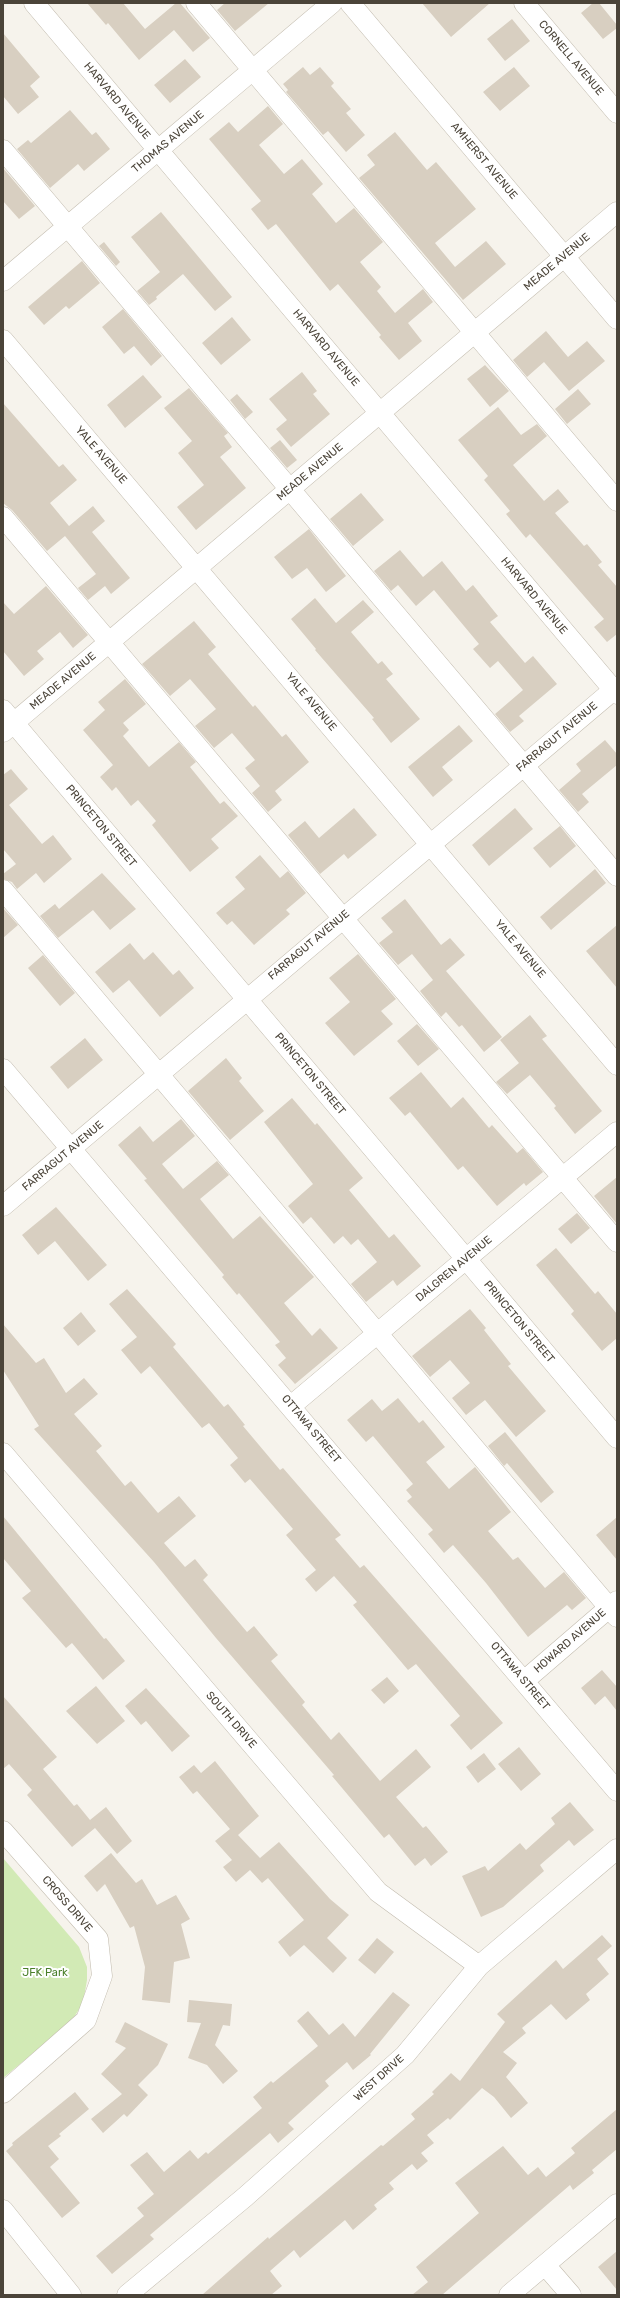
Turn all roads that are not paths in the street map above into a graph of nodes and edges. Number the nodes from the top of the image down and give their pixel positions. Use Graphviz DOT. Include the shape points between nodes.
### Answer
graph roads {
  1 [pos="34,3"];
  2 [pos="196,3"];
  3 [pos="332,3"];
  4 [pos="350,3"];
  5 [pos="524,3"];
  6 [pos="253,70"];
  7 [pos="617,113"];
  8 [pos="3,150"];
  9 [pos="158,150"];
  10 [pos="617,212"];
  11 [pos="68,226"];
  12 [pos="564,256"];
  13 [pos="3,281"];
  14 [pos="617,319"];
  15 [pos="474,333"];
  16 [pos="3,340"];
  17 [pos="380,412"];
  18 [pos="289,490"];
  19 [pos="617,501"];
  20 [pos="3,517"];
  21 [pos="197,567"];
  22 [pos="109,641"];
  23 [pos="616,690"];
  24 [pos="7,722"];
  25 [pos="523,765"];
  26 [pos="430,843"];
  27 [pos="617,876"];
  28 [pos="3,890"];
  29 [pos="343,917"];
  30 [pos="246,998"];
  31 [pos="617,1065"];
  32 [pos="3,1069"];
  33 [pos="158,1074"];
  34 [pos="617,1132"];
  35 [pos="70,1149"];
  36 [pos="563,1178"];
  37 [pos="3,1206"];
  38 [pos="617,1242"];
  39 [pos="466,1259"];
  40 [pos="378,1334"];
  41 [pos="291,1406"];
  42 [pos="617,1438"];
  43 [pos="3,1453"];
  44 [pos="614,1608"];
  45 [pos="524,1681"];
  46 [pos="617,1791"];
  47 [pos="3,1831"];
  48 [pos="617,1849"];
  49 [pos="479,1966"];
  50 [pos="3,2092"];
  51 [pos="617,2204"];
  52 [pos="3,2210"];
  53 [pos="545,2265"];
  54 [pos="71,2295"];
  55 [pos="127,2295"];
  56 [pos="509,2295"];
  57 [pos="571,2295"];
  1 -- 9 [label="street, HARVARD AVENUE"];
  2 -- 6 [label="street"];
  3 -- 6 [label="street, THOMAS AVENUE"];
  4 -- 12 [label="street, AMHERST AVENUE"];
  5 -- 7 [label="street, CORNELL AVENUE"];
  6 -- 9 [label="street, THOMAS AVENUE"];
  6 -- 15 [label="street"];
  8 -- 11 [label="street"];
  9 -- 11 [label="street, THOMAS AVENUE"];
  9 -- 17 [label="street, HARVARD AVENUE"];
  10 -- 12 [label="street, MEADE AVENUE"];
  11 -- 13 [label="street, THOMAS AVENUE"];
  11 -- 18 [label="street"];
  12 -- 14 [label="street, AMHERST AVENUE"];
  12 -- 15 [label="street, MEADE AVENUE"];
  15 -- 17 [label="street, MEADE AVENUE"];
  15 -- 19 [label="street"];
  16 -- 21 [label="street, YALE AVENUE"];
  17 -- 18 [label="street, MEADE AVENUE"];
  17 -- 23 [label="street, HARVARD AVENUE"];
  18 -- 21 [label="street, MEADE AVENUE"];
  18 -- 25 [label="street"];
  20 -- 22 [label="street"];
  21 -- 22 [label="street, MEADE AVENUE"];
  21 -- 26 [label="street, YALE AVENUE"];
  22 -- 24 [label="street, MEADE AVENUE"];
  22 -- 29 [label="street"];
  23 -- 25 [label="street, FARRAGUT AVENUE"];
  24 -- 30 [label="street, PRINCETON STREET"];
  25 -- 26 [label="street, FARRAGUT AVENUE"];
  25 -- 27 [label="street"];
  26 -- 29 [label="street, FARRAGUT AVENUE"];
  26 -- 31 [label="street, YALE AVENUE"];
  28 -- 33 [label="street"];
  29 -- 30 [label="street, FARRAGUT AVENUE"];
  29 -- 36 [label="street"];
  30 -- 33 [label="street, FARRAGUT AVENUE"];
  30 -- 39 [label="street, PRINCETON STREET"];
  32 -- 35 [label="street, OTTAWA STREET"];
  33 -- 35 [label="street, FARRAGUT AVENUE"];
  33 -- 40 [label="street"];
  34 -- 36 [label="street, DALGREN AVENUE"];
  35 -- 37 [label="street, FARRAGUT AVENUE"];
  35 -- 41 [label="street, OTTAWA STREET"];
  36 -- 38 [label="street"];
  36 -- 39 [label="street, DALGREN AVENUE"];
  39 -- 40 [label="street, DALGREN AVENUE"];
  39 -- 42 [label="street, PRINCETON STREET"];
  40 -- 41 [label="street, DALGREN AVENUE"];
  40 -- 44 [label="street"];
  41 -- 45 [label="street, OTTAWA STREET"];
  43 -- 49 [label="street, SOUTH DRIVE" via="378,1892"];
  44 -- 45 [label="street, HOWARD AVENUE"];
  45 -- 46 [label="street, OTTAWA STREET"];
  47 -- 50 [label="street, CROSS DRIVE" via="98,1939 102,1976 86,2020"];
  48 -- 49 [label="street, WEST DRIVE"];
  49 -- 55 [label="street, WEST DRIVE" via="405,2055 245,2197"];
  51 -- 53 [label="street"];
  52 -- 54 [label="street"];
  53 -- 56 [label="street"];
  53 -- 57 [label="street"];
}
